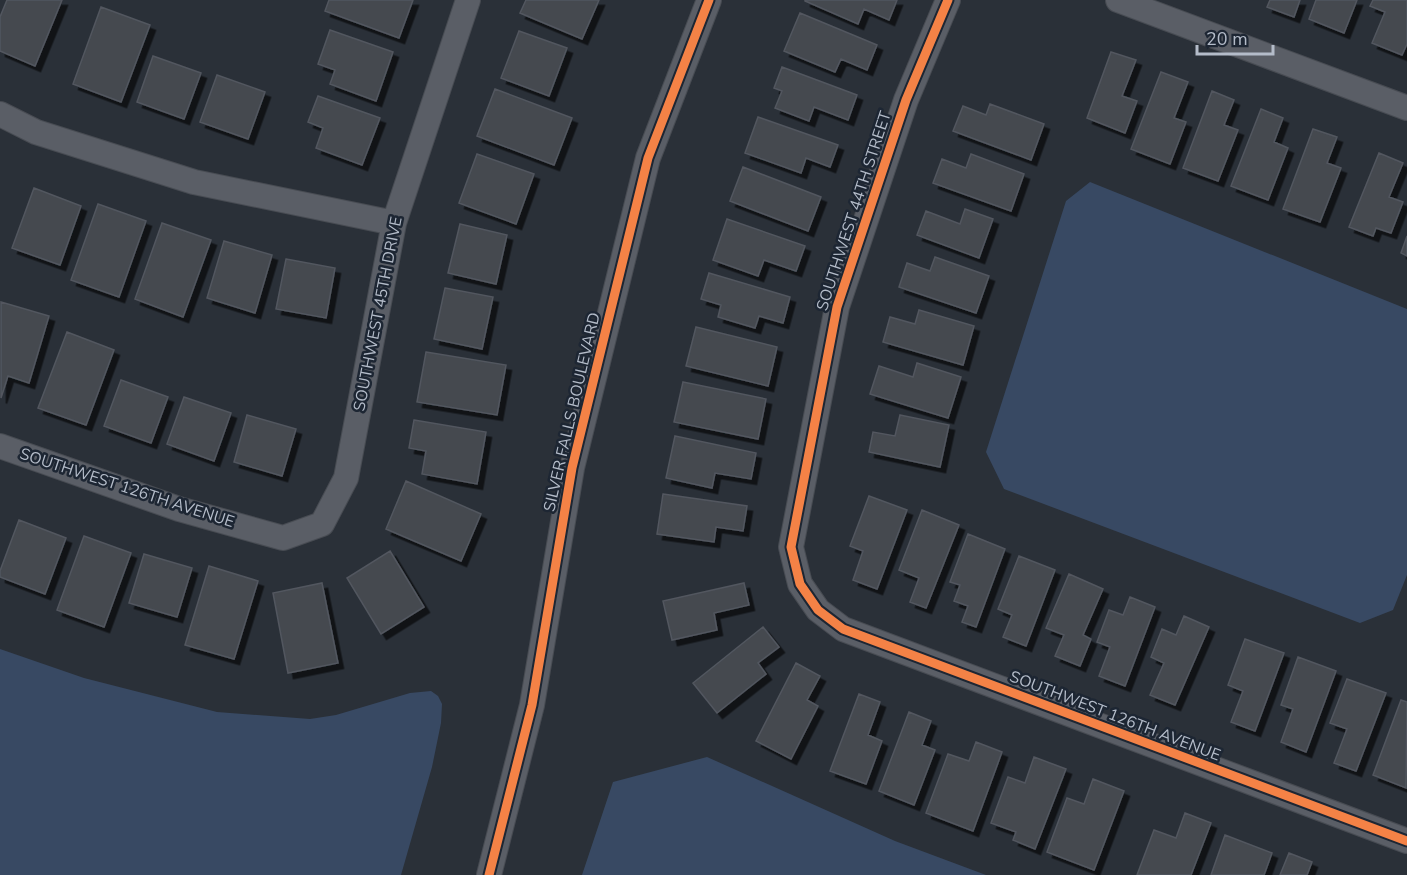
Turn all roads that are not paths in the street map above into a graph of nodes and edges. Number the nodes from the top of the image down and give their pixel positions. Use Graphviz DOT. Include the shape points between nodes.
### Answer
graph roads {
  1 [pos="468,0"];
  2 [pos="709,0"];
  3 [pos="948,0"];
  4 [pos="1118,0"];
  5 [pos="1407,108"];
  6 [pos="0,114"];
  7 [pos="394,223"];
  8 [pos="0,446"];
  9 [pos="322,524"];
  10 [pos="818,610"];
  11 [pos="1407,842"];
  12 [pos="489,875"];
  1 -- 7 [label="street, SOUTHWEST 45TH DRIVE"];
  2 -- 12 [label="street, SILVER FALLS BOULEVARD" via="648,158 572,468 532,705"];
  3 -- 10 [label="street, SOUTHWEST 44TH STREET" via="906,100 837,307 791,547 800,584"];
  4 -- 5 [label="street"];
  6 -- 7 [label="street" via="36,132 194,182"];
  7 -- 9 [label="street, SOUTHWEST 45TH DRIVE" via="346,478"];
  8 -- 9 [label="street, SOUTHWEST 126TH AVENUE" via="179,509 283,538"];
  10 -- 11 [label="street, SOUTHWEST 126TH AVENUE" via="843,629"];
}
